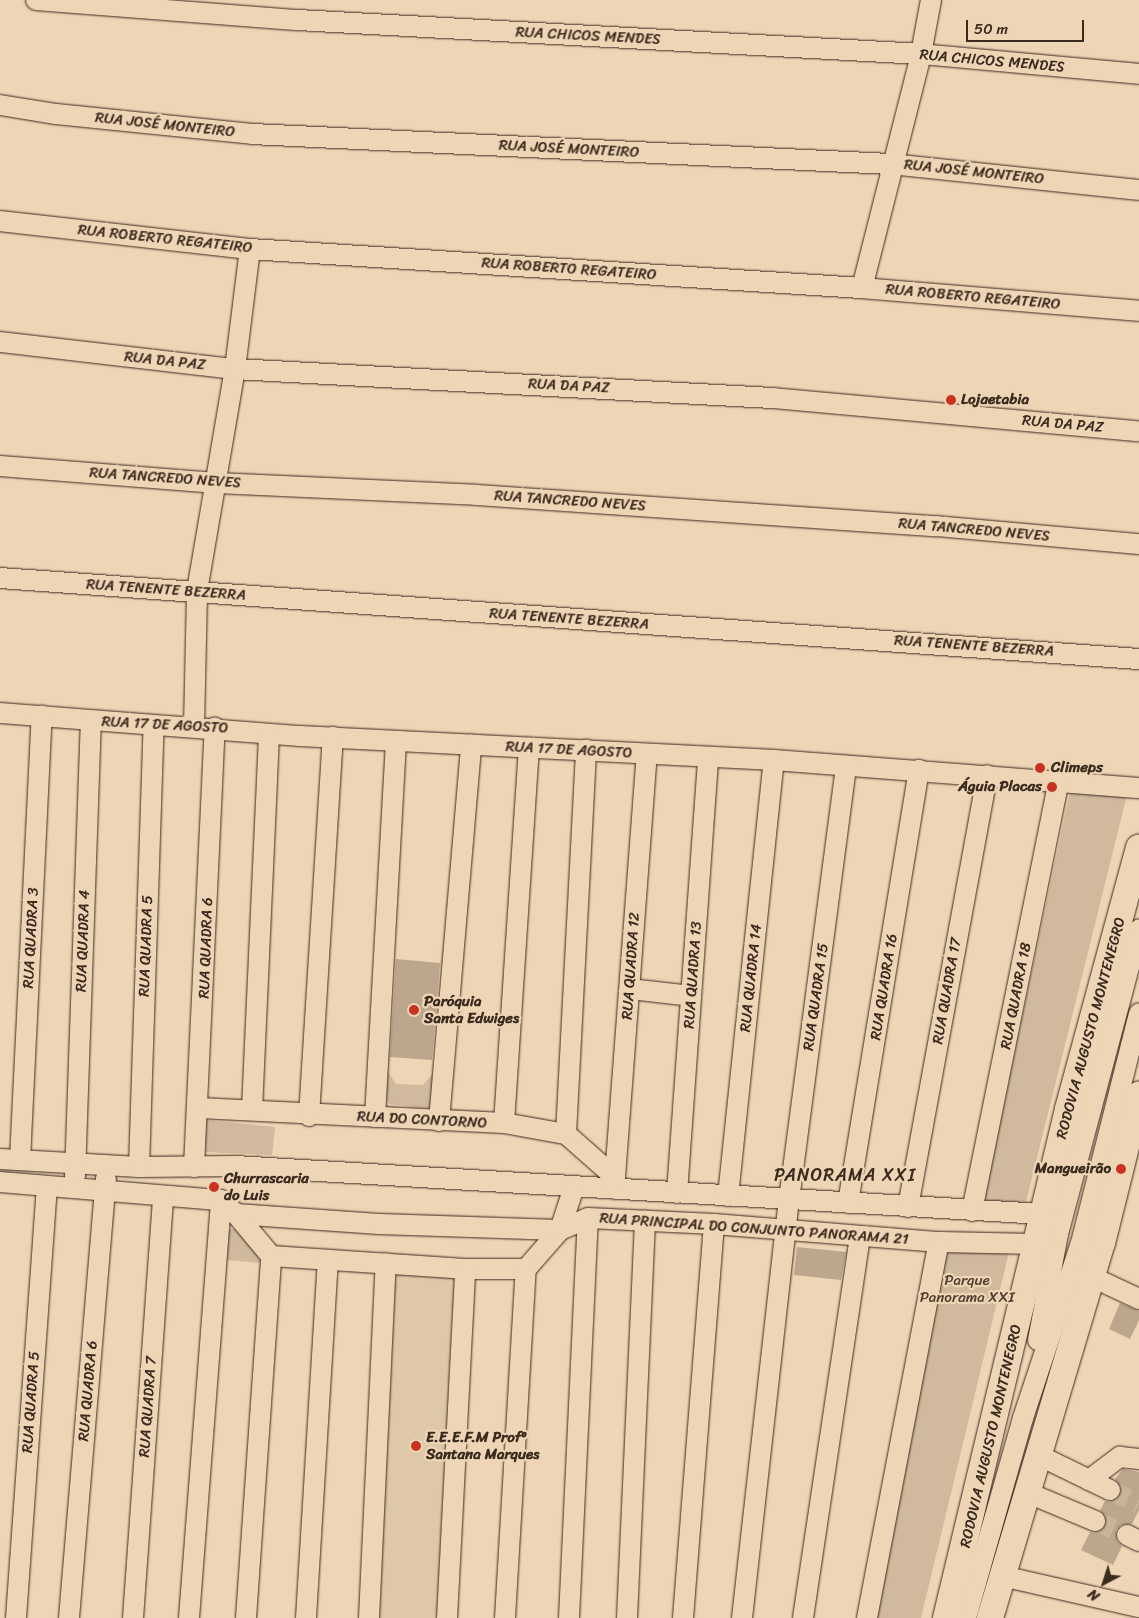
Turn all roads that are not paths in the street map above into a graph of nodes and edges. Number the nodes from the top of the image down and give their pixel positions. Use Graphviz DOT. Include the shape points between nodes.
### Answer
graph roads {
  1 [pos="36,0"];
  2 [pos="931,0"];
  3 [pos="921,54"];
  4 [pos="1139,74"];
  5 [pos="0,105"];
  6 [pos="891,164"];
  7 [pos="1139,190"];
  8 [pos="0,221"];
  9 [pos="250,249"];
  10 [pos="862,288"];
  11 [pos="1139,311"];
  12 [pos="0,342"];
  13 [pos="235,369"];
  14 [pos="1139,431"];
  15 [pos="0,466"];
  16 [pos="216,483"];
  17 [pos="1139,544"];
  18 [pos="0,578"];
  19 [pos="198,591"];
  20 [pos="1139,659"];
  21 [pos="0,713"];
  22 [pos="42,716"];
  23 [pos="91,721"];
  24 [pos="154,726"];
  25 [pos="194,726"];
  26 [pos="215,728"];
  27 [pos="269,734"];
  28 [pos="333,737"];
  29 [pos="396,742"];
  30 [pos="471,744"];
  31 [pos="529,748"];
  32 [pos="586,750"];
  33 [pos="647,754"];
  34 [pos="708,757"];
  35 [pos="774,760"];
  36 [pos="846,766"];
  37 [pos="920,770"];
  38 [pos="987,775"];
  39 [pos="1059,780"];
  40 [pos="1139,788"];
  41 [pos="1139,847"];
  42 [pos="1139,930"];
  43 [pos="630,989"];
  44 [pos="691,996"];
  45 [pos="1139,1013"];
  46 [pos="1135,1051"];
  47 [pos="1139,1088"];
  48 [pos="1129,1095"];
  49 [pos="199,1108"];
  50 [pos="252,1110"];
  51 [pos="309,1116"];
  52 [pos="375,1117"];
  53 [pos="439,1121"];
  54 [pos="504,1124"];
  55 [pos="566,1134"];
  56 [pos="0,1158"];
  57 [pos="20,1160"];
  58 [pos="76,1162"];
  59 [pos="108,1164"];
  60 [pos="139,1167"];
  61 [pos="194,1167"];
  62 [pos="0,1182"];
  63 [pos="615,1183"];
  64 [pos="47,1186"];
  65 [pos="574,1187"];
  66 [pos="75,1188"];
  67 [pos="105,1190"];
  68 [pos="677,1193"];
  69 [pos="163,1196"];
  70 [pos="728,1196"];
  71 [pos="221,1200"];
  72 [pos="789,1200"];
  73 [pos="848,1203"];
  74 [pos="908,1207"];
  75 [pos="972,1211"];
  76 [pos="236,1214"];
  77 [pos="1043,1214"];
  78 [pos="588,1218"];
  79 [pos="645,1220"];
  80 [pos="714,1224"];
  81 [pos="786,1229"];
  82 [pos="560,1230"];
  83 [pos="860,1236"];
  84 [pos="939,1242"];
  85 [pos="1036,1244"];
  86 [pos="271,1256"];
  87 [pos="328,1260"];
  88 [pos="386,1263"];
  89 [pos="465,1269"];
  90 [pos="526,1269"];
  91 [pos="1092,1277"];
  92 [pos="1139,1299"];
  93 [pos="1023,1418"];
  94 [pos="1038,1455"];
  95 [pos="1139,1459"];
  96 [pos="1089,1480"];
  97 [pos="1110,1490"];
  98 [pos="1026,1492"];
  99 [pos="1095,1521"];
  100 [pos="1002,1576"];
  101 [pos="1139,1607"];
  102 [pos="16,1618"];
  103 [pos="69,1618"];
  104 [pos="133,1618"];
  105 [pos="189,1618"];
  106 [pos="246,1618"];
  107 [pos="306,1618"];
  108 [pos="369,1618"];
  109 [pos="447,1618"];
  110 [pos="505,1618"];
  111 [pos="569,1618"];
  112 [pos="627,1618"];
  113 [pos="683,1618"];
  114 [pos="742,1618"];
  115 [pos="803,1618"];
  116 [pos="868,1618"];
  117 [pos="946,1618"];
  118 [pos="966,1618"];
  119 [pos="990,1618"];
  1 -- 3 [label="street, RUA CHICOS MENDES" via="308,21"];
  2 -- 3 [label="street"];
  3 -- 4 [label="street, RUA CHICOS MENDES"];
  3 -- 6 [label="street"];
  5 -- 6 [label="street, RUA JOSÉ MONTEIRO" via="56,114 252,134"];
  6 -- 7 [label="street, RUA JOSÉ MONTEIRO"];
  6 -- 10 [label="street"];
  8 -- 9 [label="street, RUA ROBERTO REGATEIRO"];
  9 -- 10 [label="street, RUA ROBERTO REGATEIRO"];
  9 -- 13 [label="street"];
  10 -- 11 [label="street, RUA ROBERTO REGATEIRO"];
  12 -- 13 [label="street, RUA DA PAZ"];
  13 -- 14 [label="street, RUA DA PAZ" via="773,398"];
  13 -- 16 [label="street"];
  15 -- 16 [label="street, RUA TANCREDO NEVES"];
  16 -- 17 [label="street, RUA TANCREDO NEVES" via="515,498 936,526"];
  16 -- 19 [label="street"];
  18 -- 19 [label="street, RUA TENENTE BEZERRA"];
  19 -- 20 [label="street, RUA TENENTE BEZERRA"];
  19 -- 25 [label="street"];
  21 -- 22 [label="street, RUA 17 DE AGOSTO"];
  22 -- 23 [label="street, RUA 17 DE AGOSTO"];
  22 -- 57 [label="street, RUA QUADRA 3"];
  23 -- 24 [label="street, RUA 17 DE AGOSTO"];
  23 -- 58 [label="street, RUA QUADRA 4"];
  24 -- 25 [label="street, RUA 17 DE AGOSTO"];
  24 -- 60 [label="street, RUA QUADRA 5"];
  25 -- 26 [label="street, RUA 17 DE AGOSTO"];
  26 -- 27 [label="street, RUA 17 DE AGOSTO"];
  26 -- 49 [label="street, RUA QUADRA 6"];
  27 -- 28 [label="street, RUA 17 DE AGOSTO"];
  27 -- 50 [label="street"];
  28 -- 29 [label="street, RUA 17 DE AGOSTO"];
  28 -- 51 [label="street"];
  29 -- 30 [label="street, RUA 17 DE AGOSTO"];
  29 -- 52 [label="street"];
  30 -- 31 [label="street, RUA 17 DE AGOSTO"];
  30 -- 53 [label="street"];
  31 -- 32 [label="street, RUA 17 DE AGOSTO"];
  31 -- 54 [label="street"];
  32 -- 33 [label="street, RUA 17 DE AGOSTO"];
  32 -- 55 [label="street"];
  33 -- 34 [label="street, RUA 17 DE AGOSTO"];
  33 -- 43 [label="street, RUA QUADRA 12"];
  34 -- 35 [label="street, RUA 17 DE AGOSTO"];
  34 -- 44 [label="street, RUA QUADRA 13"];
  35 -- 36 [label="street, RUA 17 DE AGOSTO"];
  35 -- 70 [label="street, RUA QUADRA 14"];
  36 -- 37 [label="street, RUA 17 DE AGOSTO"];
  36 -- 72 [label="street, RUA QUADRA 15"];
  37 -- 38 [label="street, RUA 17 DE AGOSTO"];
  37 -- 73 [label="street, RUA QUADRA 16"];
  38 -- 39 [label="street, RUA 17 DE AGOSTO"];
  38 -- 74 [label="street, RUA QUADRA 17"];
  39 -- 40 [label="street, RUA 17 DE AGOSTO"];
  39 -- 75 [label="street, RUA QUADRA 18"];
  41 -- 77 [label="main road, RODOVIA AUGUSTO MONTENEGRO"];
  42 -- 93 [label="street" via="1058,1234"];
  43 -- 44 [label="street"];
  43 -- 63 [label="street, RUA QUADRA 12"];
  44 -- 68 [label="street, RUA QUADRA 13"];
  45 -- 46 [label="street"];
  46 -- 48 [label="street"];
  47 -- 48 [label="street" via="1129,1088"];
  48 -- 91 [label="main road"];
  48 -- 93 [label="street"];
  49 -- 50 [label="street, RUA DO CONTORNO"];
  49 -- 61 [label="street, RUA QUADRA 6"];
  50 -- 51 [label="street, RUA DO CONTORNO"];
  51 -- 52 [label="street, RUA DO CONTORNO"];
  52 -- 53 [label="street, RUA DO CONTORNO"];
  53 -- 54 [label="street, RUA DO CONTORNO"];
  54 -- 55 [label="street, RUA DO CONTORNO"];
  55 -- 63 [label="street"];
  56 -- 57 [label="street, RUA PRINCIPAL DO CONJUNTO PANORAMA 21"];
  57 -- 58 [label="street, RUA PRINCIPAL DO CONJUNTO PANORAMA 21"];
  58 -- 59 [label="street, RUA PRINCIPAL DO CONJUNTO PANORAMA 21"];
  58 -- 66 [label="street"];
  59 -- 60 [label="street, RUA PRINCIPAL DO CONJUNTO PANORAMA 21"];
  59 -- 67 [label="street, RUA QUADRA 6"];
  60 -- 61 [label="street, RUA PRINCIPAL DO CONJUNTO PANORAMA 21"];
  61 -- 65 [label="street, RUA PRINCIPAL DO CONJUNTO PANORAMA 21" via="235,1166"];
  62 -- 64 [label="street"];
  63 -- 65 [label="street, RUA PRINCIPAL DO CONJUNTO PANORAMA 21"];
  63 -- 68 [label="street, RUA PRINCIPAL DO CONJUNTO PANORAMA 21"];
  64 -- 66 [label="street"];
  64 -- 102 [label="street, RUA QUADRA 5"];
  65 -- 82 [label="street"];
  66 -- 67 [label="street"];
  67 -- 69 [label="street"];
  67 -- 103 [label="street, RUA QUADRA 6"];
  68 -- 70 [label="street, RUA PRINCIPAL DO CONJUNTO PANORAMA 21"];
  69 -- 71 [label="street"];
  69 -- 104 [label="street, RUA QUADRA 7"];
  70 -- 72 [label="street, RUA PRINCIPAL DO CONJUNTO PANORAMA 21"];
  71 -- 76 [label="street"];
  71 -- 105 [label="street"];
  72 -- 73 [label="street, RUA PRINCIPAL DO CONJUNTO PANORAMA 21"];
  72 -- 81 [label="street, RUA QUADRA 15"];
  73 -- 74 [label="street, RUA PRINCIPAL DO CONJUNTO PANORAMA 21"];
  74 -- 75 [label="street, RUA PRINCIPAL DO CONJUNTO PANORAMA 21"];
  75 -- 77 [label="street, RUA PRINCIPAL DO CONJUNTO PANORAMA 21"];
  76 -- 82 [label="street, RUA PRINCIPAL DO CONJUNTO PANORAMA 21" via="379,1224"];
  76 -- 86 [label="street"];
  77 -- 85 [label="main road, RODOVIA AUGUSTO MONTENEGRO"];
  78 -- 79 [label="street, RUA PRINCIPAL DO CONJUNTO PANORAMA 21"];
  78 -- 82 [label="street, RUA PRINCIPAL DO CONJUNTO PANORAMA 21"];
  78 -- 111 [label="street"];
  79 -- 80 [label="street, RUA PRINCIPAL DO CONJUNTO PANORAMA 21"];
  79 -- 112 [label="street"];
  80 -- 81 [label="street, RUA PRINCIPAL DO CONJUNTO PANORAMA 21"];
  80 -- 113 [label="street"];
  81 -- 83 [label="street, RUA PRINCIPAL DO CONJUNTO PANORAMA 21"];
  81 -- 114 [label="street"];
  82 -- 90 [label="street"];
  83 -- 84 [label="street, RUA PRINCIPAL DO CONJUNTO PANORAMA 21"];
  83 -- 115 [label="street"];
  84 -- 85 [label="street, RUA PRINCIPAL DO CONJUNTO PANORAMA 21"];
  84 -- 116 [label="street"];
  85 -- 117 [label="main road, RODOVIA AUGUSTO MONTENEGRO"];
  86 -- 87 [label="street"];
  86 -- 106 [label="street"];
  87 -- 88 [label="street"];
  87 -- 107 [label="street"];
  88 -- 89 [label="street"];
  88 -- 108 [label="street"];
  89 -- 90 [label="street"];
  89 -- 109 [label="street"];
  90 -- 110 [label="street"];
  91 -- 92 [label="street"];
  91 -- 94 [label="main road"];
  93 -- 118 [label="street"];
  94 -- 96 [label="street"];
  94 -- 98 [label="main road"];
  95 -- 96 [label="street" via="1120,1457"];
  96 -- 97 [label="street"];
  98 -- 99 [label="street"];
  98 -- 100 [label="main road"];
  100 -- 101 [label="street"];
  100 -- 119 [label="main road"];
}
